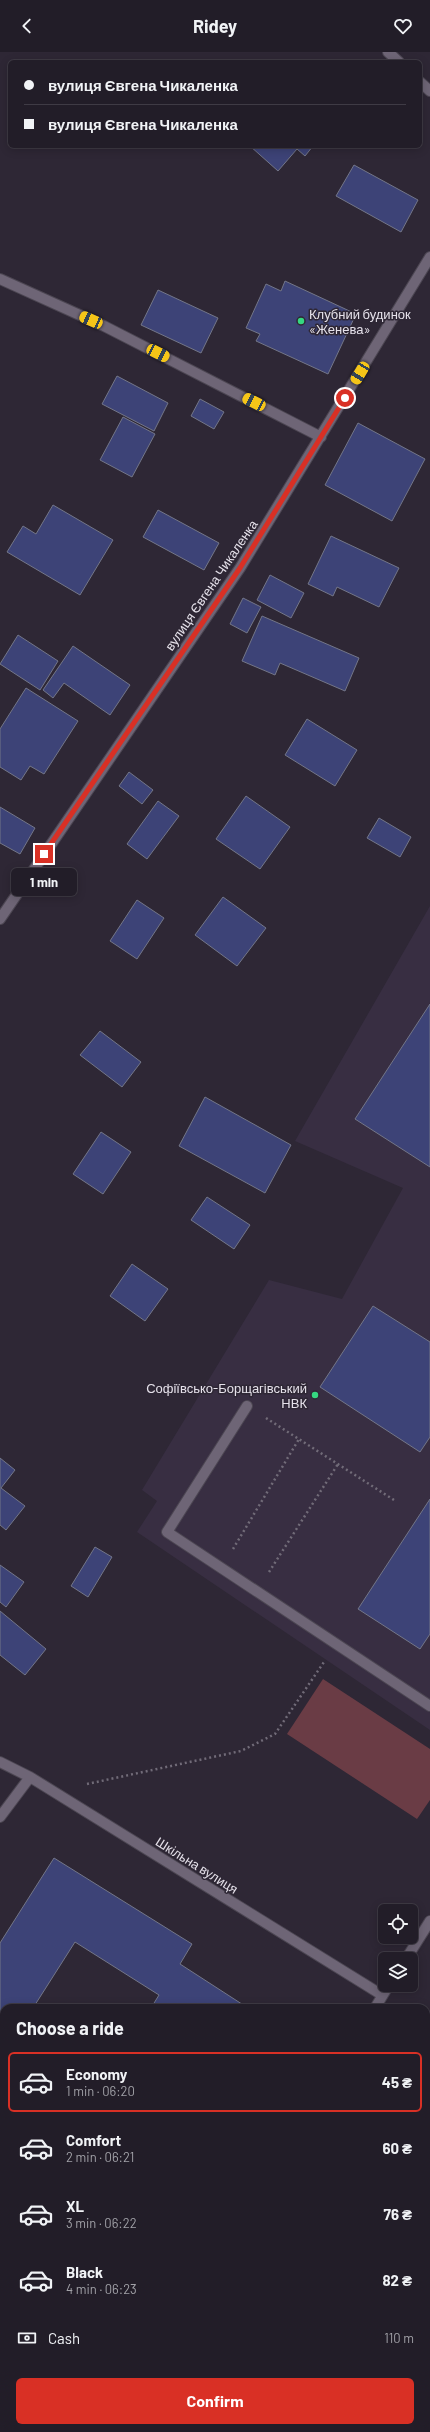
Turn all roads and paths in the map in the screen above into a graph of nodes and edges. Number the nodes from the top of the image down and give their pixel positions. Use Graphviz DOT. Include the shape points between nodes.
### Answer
graph roads {
  1 [pos="388,52"];
  2 [pos="397,60"];
  3 [pos="422,84"];
  4 [pos="430,91"];
  5 [pos="430,258"];
  6 [pos="0,279"];
  7 [pos="322,437"];
  8 [pos="0,919"];
  9 [pos="247,1406"];
  10 [pos="299,1439"];
  11 [pos="338,1464"];
  12 [pos="394,1500"];
  13 [pos="222,1568"];
  14 [pos="257,1591"];
  15 [pos="336,1644"];
  16 [pos="430,1706"];
  17 [pos="0,1762"];
  18 [pos="30,1777"];
  19 [pos="70,1802"];
  20 [pos="0,1817"];
  21 [pos="430,1921"];
  22 [pos="410,1952"];
  23 [pos="384,1992"];
  24 [pos="382,1995"];
  25 [pos="377,2004"];
  1 -- 2 [label="street"];
  3 -- 4 [label="street"];
  5 -- 7 [label="street, вулиця Євгена Чикаленка"];
  6 -- 7 [label="street" via="104,326"];
  7 -- 8 [label="street, вулиця Євгена Чикаленка" via="240,568"];
  9 -- 10 [label="path"];
  9 -- 13 [label="street" via="167,1532"];
  10 -- 11 [label="path"];
  10 -- 13 [label="path"];
  11 -- 12 [label="path"];
  11 -- 14 [label="path"];
  13 -- 14 [label="street"];
  14 -- 15 [label="street"];
  15 -- 16 [label="street"];
  15 -- 19 [label="path" via="275,1734 241,1751 79,1786"];
  17 -- 18 [label="street, Шкільна вулиця"];
  18 -- 19 [label="street, Шкільна вулиця"];
  18 -- 20 [label="street"];
  19 -- 24 [label="street, Шкільна вулиця"];
  21 -- 22 [label="street"];
  23 -- 24 [label="street"];
  24 -- 25 [label="street"];
}
